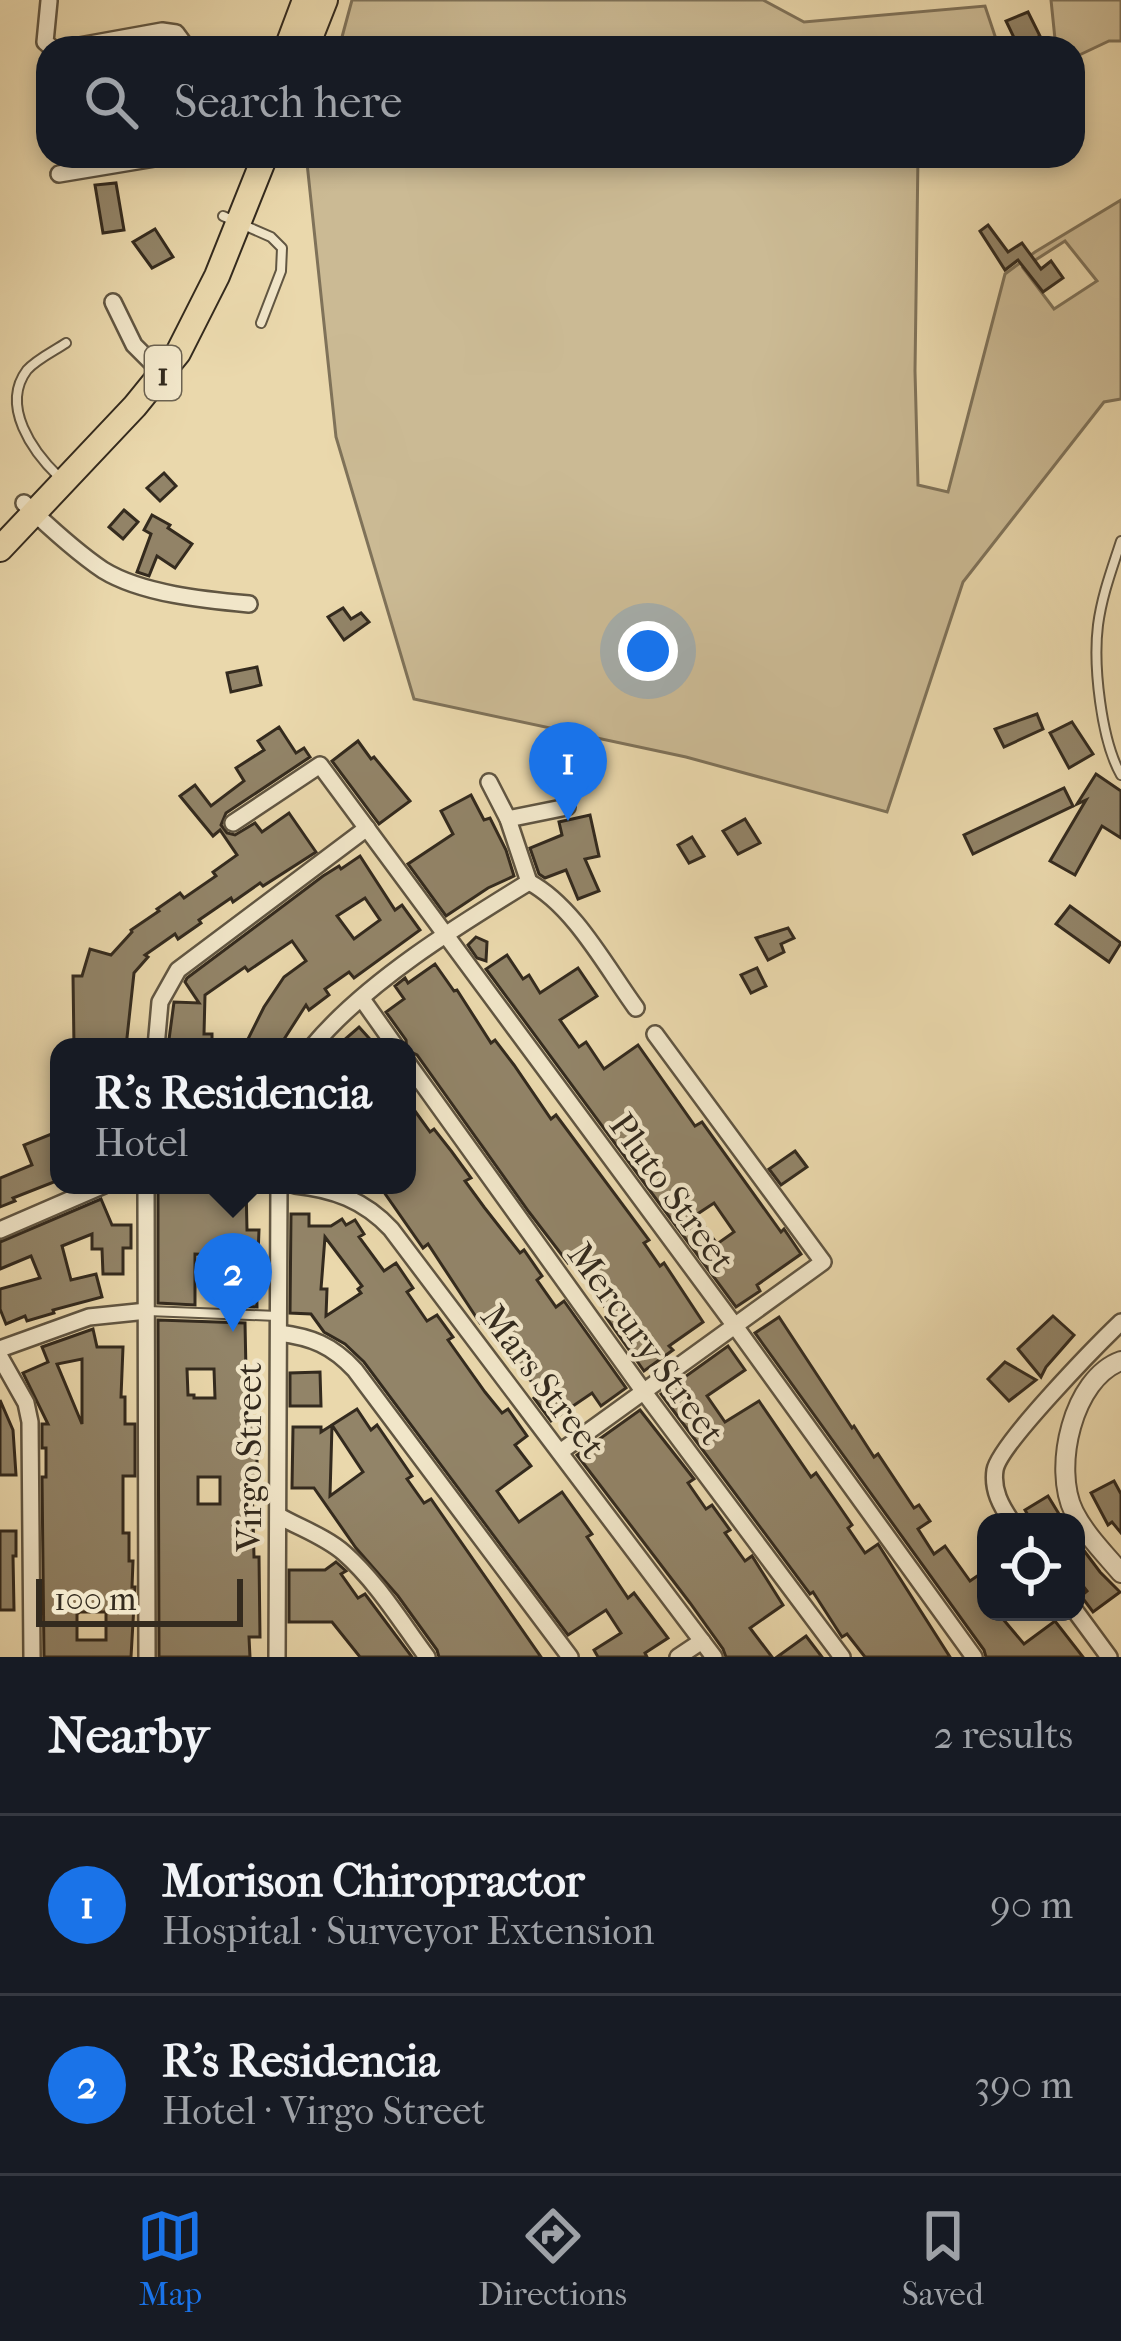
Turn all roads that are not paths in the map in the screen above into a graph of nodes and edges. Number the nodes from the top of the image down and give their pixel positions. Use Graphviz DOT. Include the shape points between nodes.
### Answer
graph roads {
  1 [pos="304,0"];
  2 [pos="325,0"];
  3 [pos="49,1"];
  4 [pos="44,36"];
  5 [pos="140,36"];
  6 [pos="178,36"];
  7 [pos="291,36"];
  8 [pos="312,36"];
  9 [pos="95,168"];
  10 [pos="244,168"];
  11 [pos="258,168"];
  12 [pos="59,174"];
  13 [pos="230,220"];
  14 [pos="113,302"];
  15 [pos="261,323"];
  16 [pos="66,343"];
  17 [pos="152,363"];
  18 [pos="59,477"];
  19 [pos="29,508"];
  20 [pos="0,528"];
  21 [pos="1121,541"];
  22 [pos="0,549"];
  23 [pos="249,604"];
  24 [pos="1121,775"];
  25 [pos="489,782"];
  26 [pos="567,807"];
  27 [pos="508,819"];
  28 [pos="233,823"];
  29 [pos="367,828"];
  30 [pos="529,882"];
  31 [pos="445,934"];
  32 [pos="362,999"];
  33 [pos="636,1008"];
  34 [pos="655,1034"];
  35 [pos="157,1038"];
  36 [pos="321,1038"];
  37 [pos="390,1038"];
  38 [pos="416,1075"];
  39 [pos="83,1194"];
  40 [pos="146,1194"];
  41 [pos="279,1194"];
  42 [pos="340,1194"];
  43 [pos="0,1230"];
  44 [pos="147,1311"];
  45 [pos="1121,1322"];
  46 [pos="278,1324"];
  47 [pos="735,1326"];
  48 [pos="0,1353"];
  49 [pos="1121,1361"];
  50 [pos="644,1392"];
  51 [pos="560,1453"];
  52 [pos="1006,1513"];
  53 [pos="278,1516"];
  54 [pos="1121,1573"];
  55 [pos="1083,1621"];
  56 [pos="702,1641"];
  57 [pos="32,1657"];
  58 [pos="148,1657"];
  59 [pos="277,1657"];
  60 [pos="427,1657"];
  61 [pos="570,1657"];
  62 [pos="678,1657"];
  63 [pos="714,1657"];
  64 [pos="842,1657"];
  65 [pos="974,1657"];
  66 [pos="1109,1657"];
  1 -- 7 [label="highway"];
  2 -- 8 [label="highway"];
  3 -- 4 [label="street"];
  5 -- 6 [label="street"];
  9 -- 12 [label="street"];
  10 -- 13 [label="highway, 1"];
  11 -- 13 [label="highway, 1"];
  13 -- 15 [label="lane" via="282,248"];
  13 -- 17 [label="highway, 1"];
  13 -- 18 [label="highway, 1" via="217,277 178,353"];
  14 -- 17 [label="street"];
  16 -- 18 [label="lane" via="27,370 14,400 30,446"];
  17 -- 18 [label="highway, 1"];
  18 -- 19 [label="highway, 1"];
  19 -- 20 [label="highway, 1"];
  19 -- 22 [label="highway, 1"];
  19 -- 23 [label="street" via="106,572 160,591"];
  21 -- 24 [label="lane" via="1097,630 1104,720"];
  25 -- 27 [label="street"];
  26 -- 27 [label="street"];
  27 -- 30 [label="street"];
  28 -- 29 [label="street, Pluto Street" via="320,765"];
  29 -- 31 [label="street, Pluto Street"];
  29 -- 35 [label="street" via="178,970 160,1002"];
  30 -- 31 [label="street"];
  30 -- 33 [label="street" via="563,907"];
  31 -- 32 [label="street"];
  31 -- 47 [label="street, Pluto Street"];
  32 -- 36 [label="street"];
  32 -- 37 [label="street"];
  34 -- 47 [label="street" via="823,1262"];
  38 -- 50 [label="street, Mercury Street"];
  39 -- 43 [label="street"];
  40 -- 44 [label="street"];
  41 -- 46 [label="street, Virgo Street"];
  42 -- 51 [label="street, Mars Street" via="381,1218"];
  44 -- 46 [label="lane"];
  44 -- 48 [label="street" via="89,1317"];
  44 -- 58 [label="street"];
  45 -- 52 [label="street" via="998,1460 994,1488"];
  46 -- 53 [label="street, Virgo Street"];
  46 -- 61 [label="street" via="346,1361"];
  47 -- 50 [label="street"];
  47 -- 65 [label="street, Pluto Street"];
  48 -- 57 [label="street" via="30,1422"];
  49 -- 54 [label="street" via="1097,1375 1077,1410 1065,1473 1074,1512"];
  50 -- 51 [label="street"];
  50 -- 64 [label="street, Mercury Street"];
  51 -- 56 [label="street, Mars Street"];
  53 -- 59 [label="street, Virgo Street"];
  53 -- 60 [label="street" via="348,1556"];
  55 -- 66 [label="street"];
  56 -- 62 [label="street"];
  56 -- 63 [label="street, Mars Street"];
}
